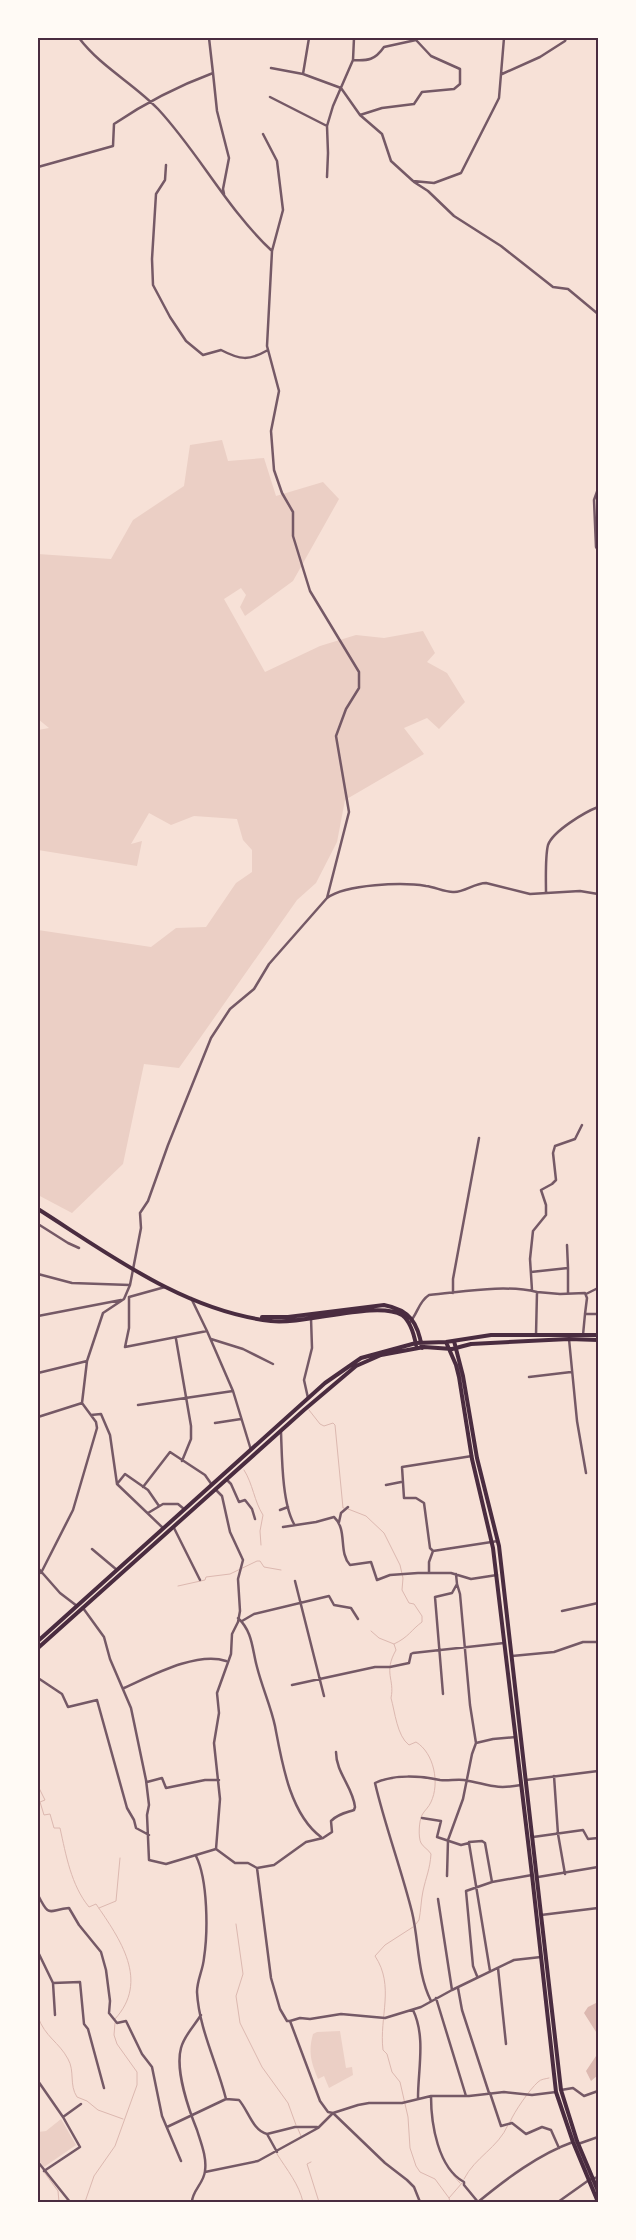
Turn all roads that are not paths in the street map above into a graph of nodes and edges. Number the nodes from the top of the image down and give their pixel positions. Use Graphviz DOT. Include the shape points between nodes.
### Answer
graph roads {
  1 [pos="79,38"];
  2 [pos="209,38"];
  3 [pos="309,38"];
  4 [pos="354,38"];
  5 [pos="504,38"];
  6 [pos="566,38"];
  7 [pos="353,60"];
  8 [pos="270,68"];
  9 [pos="213,73"];
  10 [pos="303,74"];
  11 [pos="502,74"];
  12 [pos="340,88"];
  13 [pos="270,97"];
  14 [pos="150,102"];
  15 [pos="360,115"];
  16 [pos="327,126"];
  17 [pos="262,134"];
  18 [pos="166,166"];
  19 [pos="38,168"];
  20 [pos="327,177"];
  21 [pos="412,181"];
  22 [pos="225,195"];
  23 [pos="272,250"];
  24 [pos="598,314"];
  25 [pos="268,350"];
  26 [pos="598,489"];
  27 [pos="598,550"];
  28 [pos="598,807"];
  29 [pos="546,893"];
  30 [pos="598,894"];
  31 [pos="327,898"];
  32 [pos="582,1125"];
  33 [pos="479,1138"];
  34 [pos="38,1209"];
  35 [pos="38,1224"];
  36 [pos="567,1245"];
  37 [pos="79,1248"];
  38 [pos="568,1268"];
  39 [pos="133,1269"];
  40 [pos="531,1272"];
  41 [pos="38,1274"];
  42 [pos="130,1285"];
  43 [pos="166,1287"];
  44 [pos="598,1288"];
  45 [pos="532,1290"];
  46 [pos="537,1292"];
  47 [pos="453,1293"];
  48 [pos="568,1293"];
  49 [pos="586,1294"];
  50 [pos="190,1297"];
  51 [pos="129,1298"];
  52 [pos="124,1299"];
  53 [pos="586,1314"];
  54 [pos="598,1314"];
  55 [pos="38,1316"];
  56 [pos="311,1316"];
  57 [pos="410,1321"];
  58 [pos="207,1331"];
  59 [pos="536,1335"];
  60 [pos="583,1335"];
  61 [pos="598,1335"];
  62 [pos="176,1339"];
  63 [pos="211,1339"];
  64 [pos="569,1340"];
  65 [pos="598,1340"];
  66 [pos="418,1342"];
  67 [pos="446,1342"];
  68 [pos="454,1342"];
  69 [pos="419,1348"];
  70 [pos="448,1348"];
  71 [pos="456,1349"];
  72 [pos="88,1361"];
  73 [pos="273,1364"];
  74 [pos="571,1372"];
  75 [pos="38,1373"];
  76 [pos="529,1377"];
  77 [pos="233,1391"];
  78 [pos="187,1398"];
  79 [pos="308,1399"];
  80 [pos="82,1403"];
  81 [pos="138,1405"];
  82 [pos="91,1415"];
  83 [pos="38,1417"];
  84 [pos="241,1419"];
  85 [pos="215,1423"];
  86 [pos="281,1432"];
  87 [pos="251,1450"];
  88 [pos="472,1456"];
  89 [pos="182,1461"];
  90 [pos="586,1472"];
  91 [pos="227,1480"];
  92 [pos="401,1482"];
  93 [pos="117,1484"];
  94 [pos="212,1485"];
  95 [pos="386,1485"];
  96 [pos="143,1487"];
  97 [pos="216,1490"];
  98 [pos="159,1506"];
  99 [pos="288,1508"];
  100 [pos="348,1508"];
  101 [pos="184,1510"];
  102 [pos="280,1510"];
  103 [pos="148,1513"];
  104 [pos="255,1519"];
  105 [pos="339,1522"];
  106 [pos="294,1524"];
  107 [pos="283,1526"];
  108 [pos="163,1528"];
  109 [pos="174,1528"];
  110 [pos="498,1541"];
  111 [pos="492,1543"];
  112 [pos="92,1549"];
  113 [pos="433,1551"];
  114 [pos="38,1568"];
  115 [pos="117,1570"];
  116 [pos="41,1573"];
  117 [pos="429,1573"];
  118 [pos="456,1574"];
  119 [pos="496,1575"];
  120 [pos="200,1580"];
  121 [pos="295,1581"];
  122 [pos="457,1584"];
  123 [pos="598,1603"];
  124 [pos="301,1604"];
  125 [pos="78,1606"];
  126 [pos="84,1608"];
  127 [pos="562,1611"];
  128 [pos="238,1618"];
  129 [pos="358,1618"];
  130 [pos="242,1621"];
  131 [pos="38,1641"];
  132 [pos="598,1642"];
  133 [pos="505,1643"];
  134 [pos="466,1646"];
  135 [pos="38,1648"];
  136 [pos="438,1650"];
  137 [pos="512,1656"];
  138 [pos="227,1661"];
  139 [pos="38,1678"];
  140 [pos="320,1679"];
  141 [pos="292,1685"];
  142 [pos="124,1688"];
  143 [pos="443,1694"];
  144 [pos="324,1696"];
  145 [pos="516,1737"];
  146 [pos="476,1743"];
  147 [pos="336,1752"];
  148 [pos="598,1771"];
  149 [pos="554,1776"];
  150 [pos="219,1780"];
  151 [pos="525,1780"];
  152 [pos="467,1781"];
  153 [pos="146,1782"];
  154 [pos="521,1785"];
  155 [pos="422,1818"];
  156 [pos="558,1834"];
  157 [pos="149,1835"];
  158 [pos="533,1837"];
  159 [pos="323,1838"];
  160 [pos="598,1838"];
  161 [pos="448,1840"];
  162 [pos="469,1842"];
  163 [pos="216,1849"];
  164 [pos="196,1856"];
  165 [pos="598,1867"];
  166 [pos="257,1868"];
  167 [pos="565,1874"];
  168 [pos="532,1875"];
  169 [pos="447,1876"];
  170 [pos="538,1877"];
  171 [pos="492,1882"];
  172 [pos="477,1888"];
  173 [pos="38,1895"];
  174 [pos="438,1899"];
  175 [pos="598,1908"];
  176 [pos="541,1915"];
  177 [pos="38,1952"];
  178 [pos="541,1956"];
  179 [pos="498,1968"];
  180 [pos="490,1971"];
  181 [pos="477,1976"];
  182 [pos="52,1983"];
  183 [pos="458,1988"];
  184 [pos="452,1990"];
  185 [pos="436,1998"];
  186 [pos="431,2001"];
  187 [pos="413,2010"];
  188 [pos="55,2015"];
  189 [pos="200,2015"];
  190 [pos="290,2021"];
  191 [pos="506,2044"];
  192 [pos="38,2080"];
  193 [pos="104,2088"];
  194 [pos="560,2090"];
  195 [pos="598,2091"];
  196 [pos="556,2092"];
  197 [pos="490,2093"];
  198 [pos="431,2096"];
  199 [pos="466,2096"];
  200 [pos="418,2098"];
  201 [pos="226,2099"];
  202 [pos="81,2104"];
  203 [pos="333,2113"];
  204 [pos="192,2116"];
  205 [pos="63,2117"];
  206 [pos="167,2127"];
  207 [pos="318,2128"];
  208 [pos="267,2134"];
  209 [pos="598,2137"];
  210 [pos="576,2143"];
  211 [pos="559,2148"];
  212 [pos="277,2152"];
  213 [pos="181,2161"];
  214 [pos="38,2162"];
  215 [pos="44,2171"];
  216 [pos="205,2172"];
  217 [pos="598,2177"];
  218 [pos="591,2179"];
  219 [pos="598,2191"];
  220 [pos="70,2202"];
  221 [pos="192,2202"];
  222 [pos="420,2202"];
  223 [pos="478,2202"];
  224 [pos="558,2202"];
  225 [pos="598,2202"];
  1 -- 14 [label="street" via="109,69"];
  2 -- 9 [label="street"];
  3 -- 10 [label="street"];
  4 -- 7 [label="street"];
  5 -- 11 [label="street"];
  6 -- 11 [label="street" via="540,57"];
  7 -- 12 [label="street"];
  7 -- 15 [label="street" via="369,61 384,47 416,40 431,56 460,69 460,84 454,89 422,92 414,104"];
  8 -- 10 [label="street"];
  9 -- 14 [label="street"];
  9 -- 22 [label="street" via="217,111 229,158 223,188"];
  10 -- 12 [label="street"];
  11 -- 21 [label="street" via="499,98 460,173 434,183"];
  12 -- 15 [label="street"];
  12 -- 16 [label="street"];
  13 -- 16 [label="street"];
  14 -- 19 [label="street" via="114,124 114,146"];
  14 -- 22 [label="street" via="192,150"];
  15 -- 21 [label="street" via="382,134 392,161"];
  16 -- 20 [label="street"];
  17 -- 23 [label="street" via="277,161 283,210"];
  18 -- 25 [label="street" via="165,180 156,194 152,259 154,285 170,317 186,341 203,355 221,350 236,358 255,358"];
  21 -- 24 [label="street" via="428,191 454,216 501,246 554,287 568,289"];
  22 -- 23 [label="street" via="252,233"];
  23 -- 25 [label="street"];
  25 -- 31 [label="street" via="279,391 271,431 274,470 293,512 293,536 310,591 359,672 360,681 358,692 346,709 336,736 349,812"];
  26 -- 27 [label="street" via="594,500"];
  28 -- 29 [label="street" via="581,814 548,845"];
  29 -- 30 [label="street" via="580,891"];
  29 -- 31 [label="street" via="530,894 486,883 452,892 405,884 339,891"];
  31 -- 39 [label="street" via="269,964 254,989 230,1009 211,1038 148,1201 140,1213 141,1228"];
  32 -- 40 [label="street" via="575,1139 555,1146 556,1180 541,1190 546,1215 533,1232"];
  33 -- 47 [label="street"];
  34 -- 39 [label="main road"];
  35 -- 37 [label="street"];
  36 -- 38 [label="street"];
  38 -- 40 [label="street"];
  38 -- 48 [label="street"];
  39 -- 42 [label="street"];
  39 -- 43 [label="main road"];
  40 -- 45 [label="street"];
  41 -- 42 [label="street" via="72,1284"];
  42 -- 52 [label="street"];
  43 -- 50 [label="main road"];
  43 -- 51 [label="street"];
  44 -- 49 [label="street"];
  45 -- 46 [label="street"];
  45 -- 47 [label="street"];
  46 -- 48 [label="street"];
  46 -- 59 [label="street"];
  47 -- 57 [label="street" via="429,1295 422,1299"];
  48 -- 49 [label="street"];
  49 -- 53 [label="street"];
  50 -- 56 [label="main road" via="235,1314"];
  50 -- 58 [label="street"];
  51 -- 52 [label="street"];
  51 -- 62 [label="street" via="125,1347"];
  52 -- 55 [label="street"];
  52 -- 72 [label="street" via="103,1313"];
  53 -- 54 [label="street"];
  53 -- 60 [label="street"];
  56 -- 57 [label="main road" via="384,1305 398,1308"];
  56 -- 79 [label="street" via="312,1348 304,1380"];
  57 -- 66 [label="main road"];
  58 -- 62 [label="street"];
  58 -- 63 [label="street"];
  59 -- 60 [label="main road"];
  59 -- 68 [label="main road" via="491,1334"];
  60 -- 61 [label="main road"];
  62 -- 78 [label="street"];
  63 -- 73 [label="street" via="243,1349"];
  63 -- 77 [label="street"];
  64 -- 65 [label="main road"];
  64 -- 71 [label="main road" via="471,1344"];
  64 -- 74 [label="street"];
  66 -- 67 [label="main road"];
  66 -- 69 [label="main road"];
  66 -- 79 [label="main road" via="353,1362"];
  67 -- 68 [label="main road"];
  67 -- 70 [label="main road"];
  68 -- 71 [label="main road"];
  69 -- 70 [label="main road"];
  69 -- 86 [label="main road" via="381,1355 356,1366"];
  70 -- 71 [label="main road"];
  70 -- 88 [label="main road" via="459,1377"];
  71 -- 110 [label="main road"];
  72 -- 75 [label="street"];
  72 -- 80 [label="street"];
  74 -- 76 [label="street"];
  74 -- 90 [label="street"];
  77 -- 78 [label="street"];
  77 -- 84 [label="street"];
  78 -- 81 [label="street"];
  78 -- 89 [label="street" via="191,1439"];
  79 -- 87 [label="main road"];
  80 -- 82 [label="street"];
  80 -- 83 [label="street"];
  82 -- 93 [label="street" via="101,1414 106,1423"];
  82 -- 116 [label="street" via="97,1428 80,1492"];
  84 -- 85 [label="street"];
  84 -- 87 [label="street"];
  86 -- 91 [label="main road"];
  86 -- 99 [label="street"];
  87 -- 94 [label="main road"];
  88 -- 92 [label="street" via="402,1467"];
  88 -- 111 [label="main road"];
  89 -- 94 [label="street" via="205,1475"];
  89 -- 96 [label="street" via="168,1453"];
  91 -- 97 [label="main road"];
  91 -- 104 [label="street" via="238,1502 245,1500"];
  92 -- 95 [label="street"];
  92 -- 113 [label="street" via="404,1498 416,1498 424,1503"];
  93 -- 96 [label="street" via="125,1474"];
  93 -- 103 [label="street"];
  94 -- 101 [label="main road"];
  96 -- 98 [label="street"];
  97 -- 109 [label="main road"];
  97 -- 128 [label="street" via="222,1496 230,1532 243,1560 238,1579"];
  98 -- 101 [label="street" via="178,1504"];
  98 -- 103 [label="street"];
  99 -- 102 [label="street"];
  99 -- 106 [label="street"];
  100 -- 105 [label="street" via="344,1509"];
  101 -- 108 [label="main road"];
  103 -- 108 [label="street"];
  105 -- 106 [label="street" via="334,1517"];
  105 -- 117 [label="street" via="346,1560 350,1565 371,1562 377,1580 400,1574"];
  106 -- 107 [label="street"];
  108 -- 115 [label="main road"];
  109 -- 120 [label="street"];
  109 -- 126 [label="main road"];
  110 -- 111 [label="street"];
  110 -- 137 [label="main road"];
  111 -- 113 [label="street"];
  111 -- 119 [label="main road"];
  112 -- 115 [label="street"];
  113 -- 117 [label="street" via="428,1562"];
  114 -- 116 [label="street"];
  115 -- 125 [label="main road"];
  116 -- 125 [label="street"];
  117 -- 118 [label="street"];
  118 -- 119 [label="street" via="471,1579"];
  118 -- 122 [label="street"];
  119 -- 133 [label="main road"];
  121 -- 124 [label="street"];
  122 -- 134 [label="street"];
  122 -- 136 [label="street" via="452,1593 435,1597"];
  123 -- 127 [label="street"];
  124 -- 129 [label="street" via="331,1597 334,1605 349,1607"];
  124 -- 130 [label="street" via="254,1614"];
  124 -- 140 [label="street"];
  125 -- 131 [label="main road"];
  126 -- 135 [label="main road"];
  126 -- 142 [label="street" via="104,1637"];
  128 -- 130 [label="street"];
  128 -- 138 [label="street"];
  130 -- 159 [label="street" via="250,1634 290,1788 306,1824"];
  132 -- 137 [label="street" via="583,1642 554,1652"];
  133 -- 134 [label="street"];
  133 -- 145 [label="main road"];
  134 -- 136 [label="street"];
  134 -- 146 [label="street"];
  136 -- 140 [label="street" via="410,1654 410,1663 374,1666"];
  136 -- 143 [label="street"];
  137 -- 151 [label="main road"];
  138 -- 142 [label="street" via="212,1658 181,1665"];
  138 -- 150 [label="street" via="217,1693 219,1713 214,1738"];
  139 -- 157 [label="street" via="62,1694 68,1707 97,1700 127,1808 136,1828"];
  140 -- 141 [label="street"];
  140 -- 144 [label="street"];
  142 -- 153 [label="street"];
  145 -- 146 [label="street"];
  145 -- 154 [label="main road"];
  146 -- 152 [label="street"];
  147 -- 159 [label="street" via="336,1761 350,1788 355,1808 332,1819 332,1832"];
  148 -- 149 [label="street"];
  149 -- 151 [label="street"];
  149 -- 156 [label="street"];
  150 -- 153 [label="street" via="166,1788 162,1778"];
  150 -- 163 [label="street"];
  151 -- 158 [label="main road"];
  152 -- 154 [label="street" via="494,1787"];
  152 -- 161 [label="street"];
  152 -- 186 [label="street" via="403,1777 375,1783 401,1870 414,1924 420,1969"];
  153 -- 157 [label="street"];
  154 -- 168 [label="main road"];
  155 -- 161 [label="street" via="440,1821 436,1836"];
  156 -- 158 [label="street"];
  156 -- 160 [label="street" via="583,1830 588,1839"];
  156 -- 167 [label="street"];
  157 -- 164 [label="street" via="149,1860 166,1864"];
  158 -- 170 [label="main road"];
  159 -- 166 [label="street" via="311,1840 274,1865"];
  161 -- 162 [label="street" via="461,1845"];
  161 -- 169 [label="street"];
  162 -- 171 [label="street" via="485,1843"];
  162 -- 172 [label="street"];
  163 -- 164 [label="street"];
  163 -- 166 [label="street" via="235,1863 248,1863"];
  164 -- 189 [label="street" via="202,1880 205,1923 205,1956 197,1982"];
  165 -- 167 [label="street"];
  166 -- 190 [label="street" via="271,1978 280,2008"];
  167 -- 170 [label="street"];
  168 -- 171 [label="street"];
  168 -- 178 [label="main road"];
  170 -- 176 [label="main road"];
  171 -- 172 [label="street"];
  172 -- 180 [label="street"];
  172 -- 181 [label="street" via="465,1892 473,1966"];
  173 -- 206 [label="street" via="49,1911 54,1913 69,1908 101,1952 106,1970 109,2014 119,2023 126,2022 152,2067 158,2105"];
  174 -- 184 [label="street"];
  175 -- 176 [label="street"];
  176 -- 194 [label="main road"];
  177 -- 182 [label="street"];
  178 -- 179 [label="street" via="514,1960"];
  178 -- 196 [label="main road"];
  179 -- 180 [label="street"];
  179 -- 191 [label="street"];
  180 -- 181 [label="street"];
  181 -- 183 [label="street"];
  182 -- 188 [label="street"];
  182 -- 193 [label="street" via="80,1982 84,2024"];
  183 -- 184 [label="street"];
  183 -- 197 [label="street" via="462,2010"];
  184 -- 185 [label="street"];
  185 -- 186 [label="street"];
  185 -- 199 [label="street"];
  186 -- 187 [label="street"];
  187 -- 190 [label="street" via="385,2018 341,2014"];
  187 -- 200 [label="street" via="422,2056"];
  189 -- 201 [label="street"];
  189 -- 204 [label="street" via="180,2054 180,2068"];
  190 -- 203 [label="street" via="320,2100 328,2112"];
  192 -- 205 [label="street"];
  194 -- 195 [label="street" via="573,2088 584,2096"];
  194 -- 210 [label="main road"];
  196 -- 197 [label="street" via="532,2095"];
  196 -- 210 [label="main road"];
  197 -- 199 [label="street"];
  197 -- 211 [label="street" via="501,2126 512,2123 526,2134 542,2127 551,2130"];
  198 -- 199 [label="street"];
  198 -- 200 [label="street"];
  198 -- 223 [label="street" via="439,2148 452,2173 463,2181"];
  200 -- 203 [label="street" via="402,2103 370,2103"];
  201 -- 204 [label="street"];
  201 -- 208 [label="street" via="239,2100 261,2133"];
  202 -- 205 [label="street"];
  203 -- 207 [label="street"];
  203 -- 222 [label="street" via="414,2187"];
  204 -- 206 [label="street"];
  204 -- 216 [label="street" via="204,2149"];
  205 -- 215 [label="street" via="80,2149"];
  206 -- 213 [label="street"];
  207 -- 208 [label="street" via="295,2127"];
  207 -- 212 [label="street"];
  208 -- 212 [label="street"];
  209 -- 210 [label="street"];
  210 -- 211 [label="street"];
  210 -- 218 [label="main road"];
  211 -- 223 [label="street" via="535,2160"];
  212 -- 216 [label="street" via="254,2162"];
  214 -- 215 [label="street"];
  215 -- 220 [label="street"];
  216 -- 221 [label="street"];
  217 -- 218 [label="street"];
  218 -- 219 [label="main road"];
  218 -- 224 [label="street"];
  218 -- 225 [label="main road"];
}
